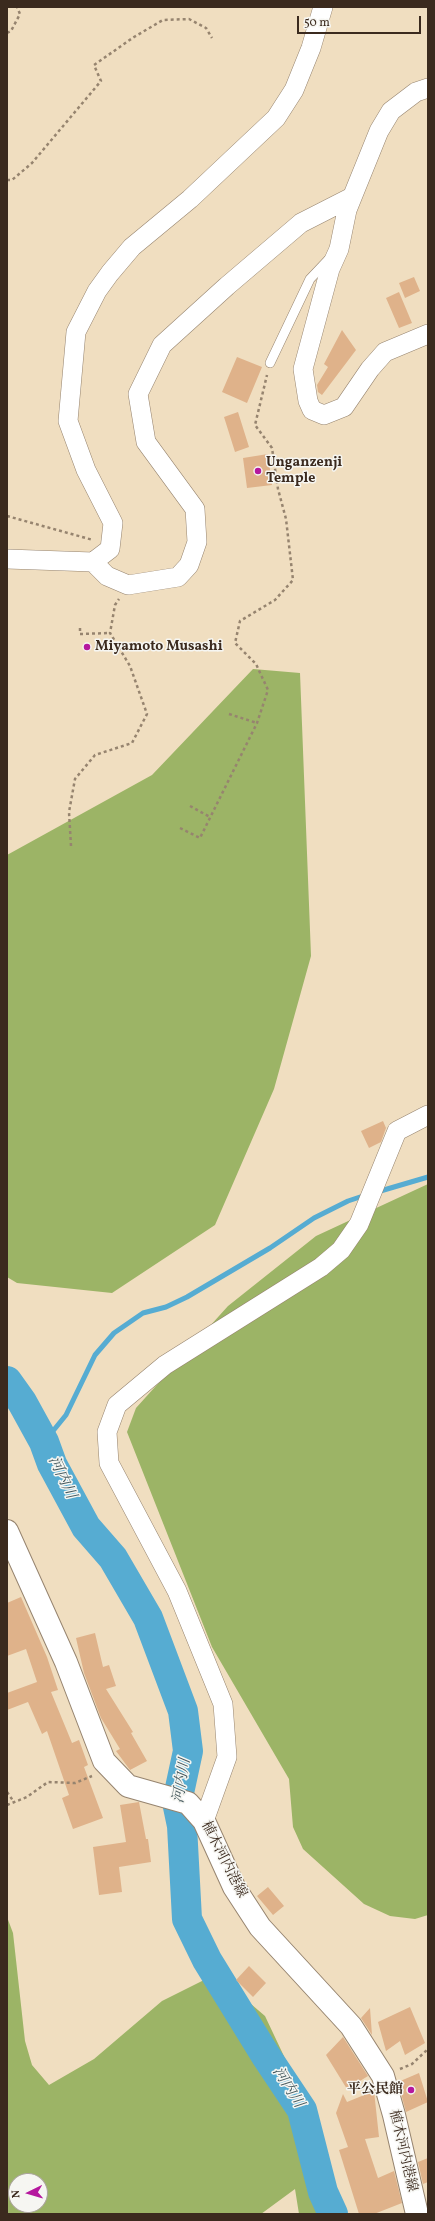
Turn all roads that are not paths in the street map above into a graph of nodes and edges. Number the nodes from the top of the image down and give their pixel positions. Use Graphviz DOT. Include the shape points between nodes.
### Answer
graph roads {
  1 [pos="323,7"];
  2 [pos="428,88"];
  3 [pos="352,197"];
  4 [pos="339,249"];
  5 [pos="428,334"];
  6 [pos="270,363"];
  7 [pos="7,559"];
  8 [pos="94,562"];
  9 [pos="428,1115"];
  10 [pos="7,1531"];
  11 [pos="204,1821"];
  12 [pos="417,2214"];
  1 -- 8 [label="street" via="311,48 294,90 276,118 190,199 132,247 97,291 76,332 68,421 86,470 113,523 110,549"];
  2 -- 3 [label="street" via="416,92 391,111 379,131"];
  3 -- 4 [label="street"];
  3 -- 8 [label="street" via="301,223 162,345 138,394 146,442 195,509 197,542 189,565 178,577 128,585 107,576"];
  4 -- 5 [label="street" via="330,269 303,369 312,410 324,415 344,407 385,352"];
  4 -- 6 [label="lane" via="310,279"];
  7 -- 8 [label="street"];
  9 -- 11 [label="street" via="397,1131 359,1224 341,1250 321,1267 165,1365 117,1405 107,1432 109,1463 177,1591 223,1704 227,1757"];
  10 -- 11 [label="main road, 植木河内港線" via="66,1662 104,1761 128,1786 188,1803"];
  11 -- 12 [label="main road, 植木河内港線" via="234,1887 260,1927 351,2026 383,2076"];
}
